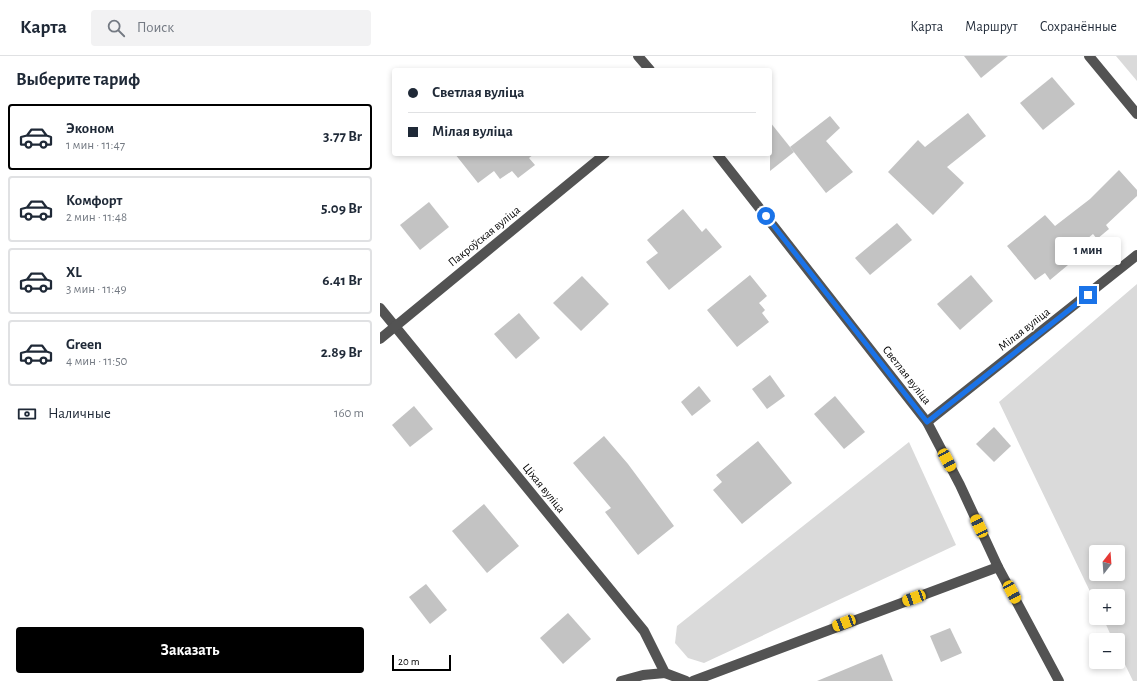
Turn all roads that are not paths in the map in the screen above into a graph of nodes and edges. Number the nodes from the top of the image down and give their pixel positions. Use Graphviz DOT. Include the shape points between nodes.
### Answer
graph roads {
  1 [pos="638,56"];
  2 [pos="1089,56"];
  3 [pos="648,68"];
  4 [pos="1137,114"];
  5 [pos="603,156"];
  6 [pos="719,156"];
  7 [pos="1137,256"];
  8 [pos="380,308"];
  9 [pos="395,327"];
  10 [pos="380,339"];
  11 [pos="927,422"];
  12 [pos="998,567"];
  13 [pos="665,673"];
  14 [pos="621,681"];
  15 [pos="686,681"];
  16 [pos="693,681"];
  17 [pos="1059,681"];
  1 -- 3 [label="street"];
  2 -- 4 [label="street"];
  5 -- 9 [label="street, Пакроўская вуліца"];
  6 -- 11 [label="street, Светлая вуліца"];
  7 -- 11 [label="street, Мілая вуліца"];
  8 -- 9 [label="street, Ціхая вуліца"];
  9 -- 10 [label="street, Пакроўская вуліца"];
  9 -- 13 [label="street, Ціхая вуліца" via="644,631"];
  11 -- 12 [label="street, Светлая вуліца"];
  12 -- 16 [label="street"];
  12 -- 17 [label="street, Светлая вуліца"];
  13 -- 14 [label="street"];
  13 -- 15 [label="street"];
}
